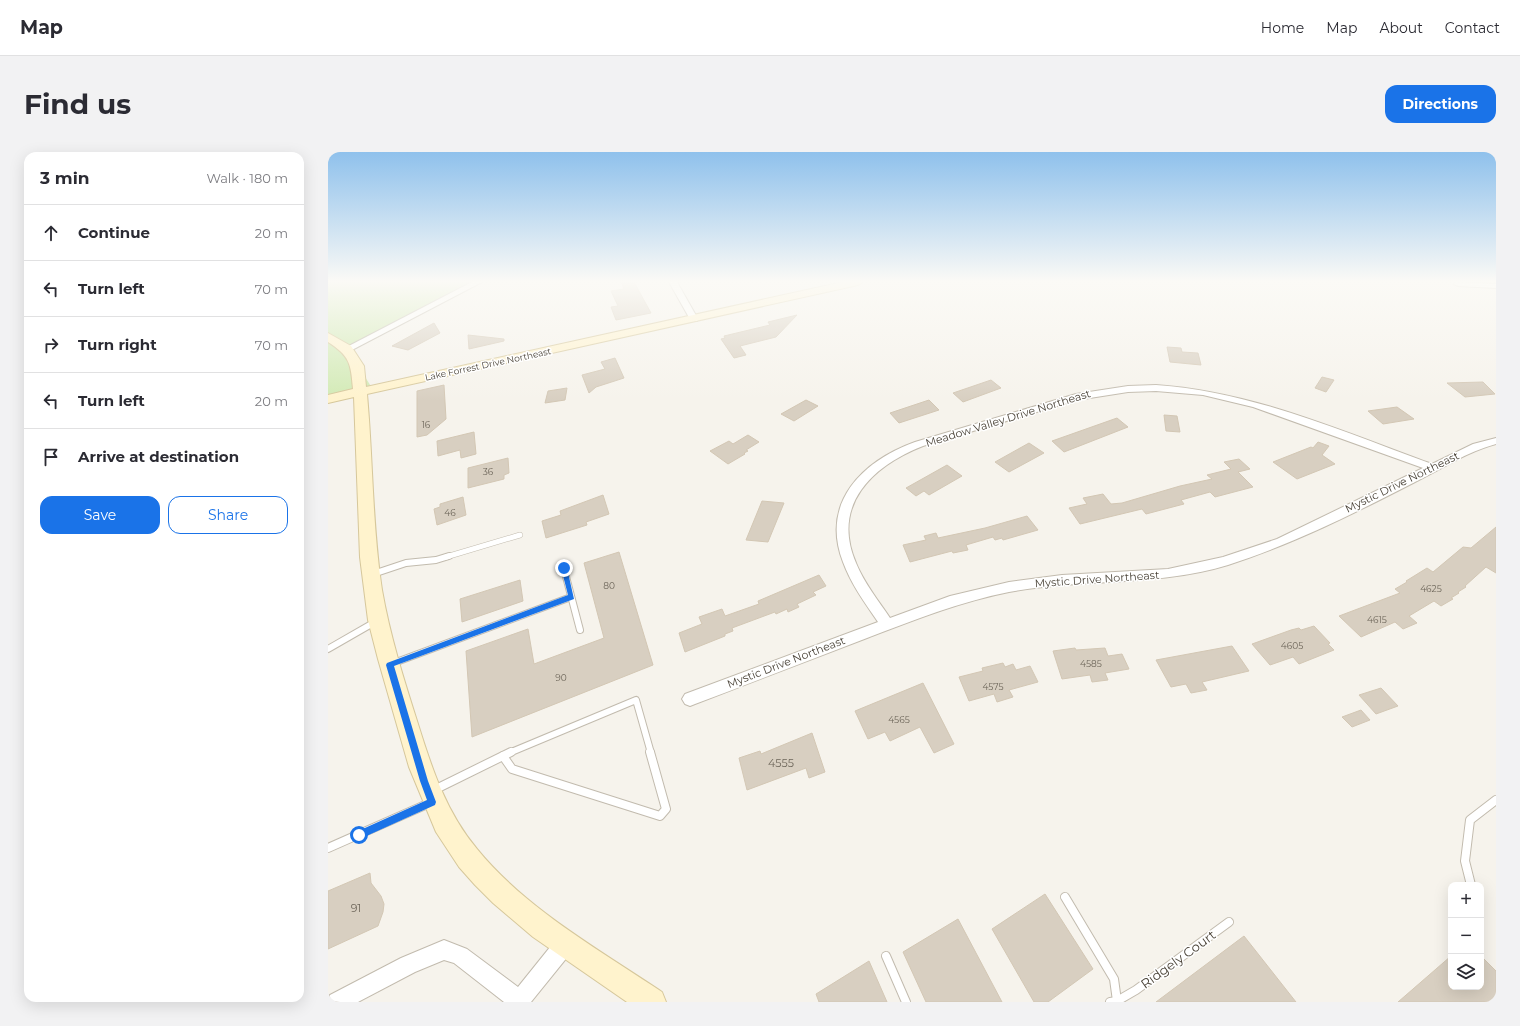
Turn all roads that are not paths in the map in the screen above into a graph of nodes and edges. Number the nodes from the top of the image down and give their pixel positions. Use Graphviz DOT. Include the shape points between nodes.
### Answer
graph roads {
  1 [pos="400,322"];
  2 [pos="682,322"];
  3 [pos="328,337"];
  4 [pos="347,349"];
  5 [pos="361,392"];
  6 [pos="328,399"];
  7 [pos="1496,441"];
  8 [pos="1433,468"];
  9 [pos="520,535"];
  10 [pos="564,568"];
  11 [pos="372,574"];
  12 [pos="571,597"];
  13 [pos="378,620"];
  14 [pos="886,624"];
  15 [pos="580,630"];
  16 [pos="328,649"];
  17 [pos="390,665"];
  18 [pos="690,699"];
  19 [pos="503,756"];
  20 [pos="430,798"];
  21 [pos="1496,800"];
  22 [pos="328,848"];
  23 [pos="1470,882"];
  24 [pos="1065,897"];
  25 [pos="1229,922"];
  26 [pos="566,942"];
  27 [pos="886,956"];
  28 [pos="1128,999"];
  29 [pos="520,1001"];
  30 [pos="1114,1001"];
  31 [pos="337,1002"];
  32 [pos="652,1002"];
  33 [pos="906,1002"];
  1 -- 4 [label="street"];
  2 -- 5 [label="street, Lake Forrest Drive Northeast"];
  3 -- 4 [label="street"];
  4 -- 5 [label="street" via="358,366"];
  5 -- 6 [label="street, Lake Forrest Drive Northeast"];
  5 -- 11 [label="street" via="368,548"];
  7 -- 8 [label="street, Mystic Drive Northeast" via="1477,446"];
  8 -- 14 [label="street, Mystic Drive Northeast" via="1281,542 1225,561 1168,574 1062,580 1008,587 950,601"];
  8 -- 14 [label="street, Meadow Valley Drive Northeast" via="1273,409 1221,395 1149,387 1110,390 1069,398 902,451 869,472 857,486 843,518 842,536 845,552 850,567"];
  9 -- 11 [label="lane" via="436,560 406,563"];
  10 -- 12 [label="lane"];
  11 -- 13 [label="street"];
  12 -- 15 [label="lane"];
  12 -- 17 [label="lane"];
  13 -- 16 [label="lane"];
  13 -- 17 [label="street"];
  14 -- 18 [label="street, Mystic Drive Northeast"];
  17 -- 20 [label="street"];
  19 -- 19 [label="lane" via="636,700 666,809 660,816 512,769"];
  19 -- 20 [label="lane"];
  20 -- 22 [label="lane"];
  20 -- 26 [label="street" via="448,832 484,876 522,912"];
  21 -- 23 [label="lane" via="1470,820 1465,860"];
  24 -- 30 [label="lane, Ridgely Court" via="1114,979"];
  25 -- 28 [label="lane, Ridgely Court"];
  26 -- 29 [label="street"];
  26 -- 32 [label="street"];
  27 -- 33 [label="lane"];
  28 -- 30 [label="lane, Ridgely Court"];
  29 -- 31 [label="street" via="460,956 444,950 408,965"];
}
